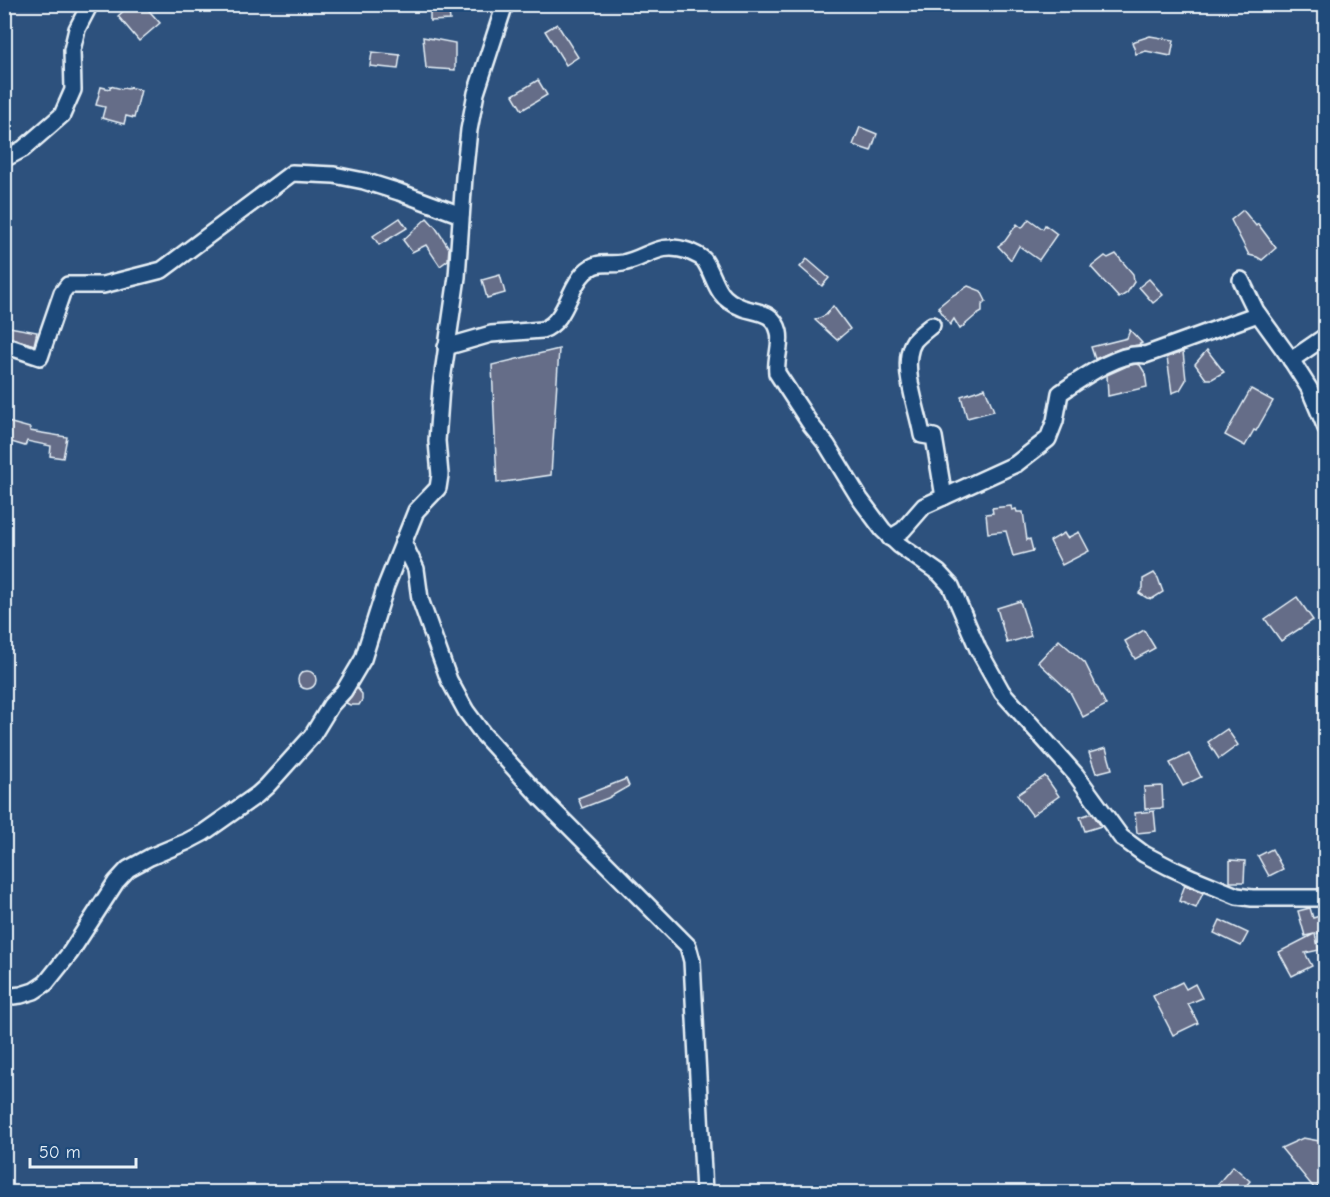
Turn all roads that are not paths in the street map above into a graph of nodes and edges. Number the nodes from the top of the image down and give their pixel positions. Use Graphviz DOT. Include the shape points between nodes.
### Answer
graph roads {
  1 [pos="90,4"];
  2 [pos="505,4"];
  3 [pos="4,159"];
  4 [pos="461,215"];
  5 [pos="1241,280"];
  6 [pos="1258,314"];
  7 [pos="932,325"];
  8 [pos="1326,336"];
  9 [pos="4,345"];
  10 [pos="446,347"];
  11 [pos="1291,360"];
  12 [pos="1326,428"];
  13 [pos="944,496"];
  14 [pos="890,538"];
  15 [pos="403,542"];
  16 [pos="1326,898"];
  17 [pos="4,997"];
  18 [pos="704,1192"];
  1 -- 3 [label="street" via="77,29 72,50 73,90 62,115 23,149"];
  2 -- 4 [label="street" via="476,93"];
  4 -- 9 [label="street" via="364,181 292,173 162,270 103,285 68,285 40,357"];
  4 -- 10 [label="street" via="457,277"];
  5 -- 6 [label="street"];
  6 -- 11 [label="street"];
  6 -- 13 [label="street" via="1146,355 1137,353 1103,365 1060,393 1048,439 1016,464"];
  7 -- 13 [label="street" via="914,342 909,369 922,435 934,437"];
  8 -- 11 [label="street"];
  10 -- 14 [label="street" via="491,334 547,329 582,275 597,264 624,263 662,248 678,248 698,255 725,298 770,316 780,335 777,373"];
  10 -- 15 [label="street" via="437,441 438,488 416,511"];
  11 -- 12 [label="street" via="1309,388"];
  13 -- 14 [label="street" via="924,506 903,530"];
  14 -- 16 [label="street" via="951,586 1002,692 1076,775 1131,846 1185,875 1238,896"];
  15 -- 17 [label="street" via="363,658 312,736 257,795 194,838 128,869 46,983 34,991"];
  15 -- 18 [label="street" via="416,569 420,599 449,680 466,711 542,799 688,946 692,961"];
}
